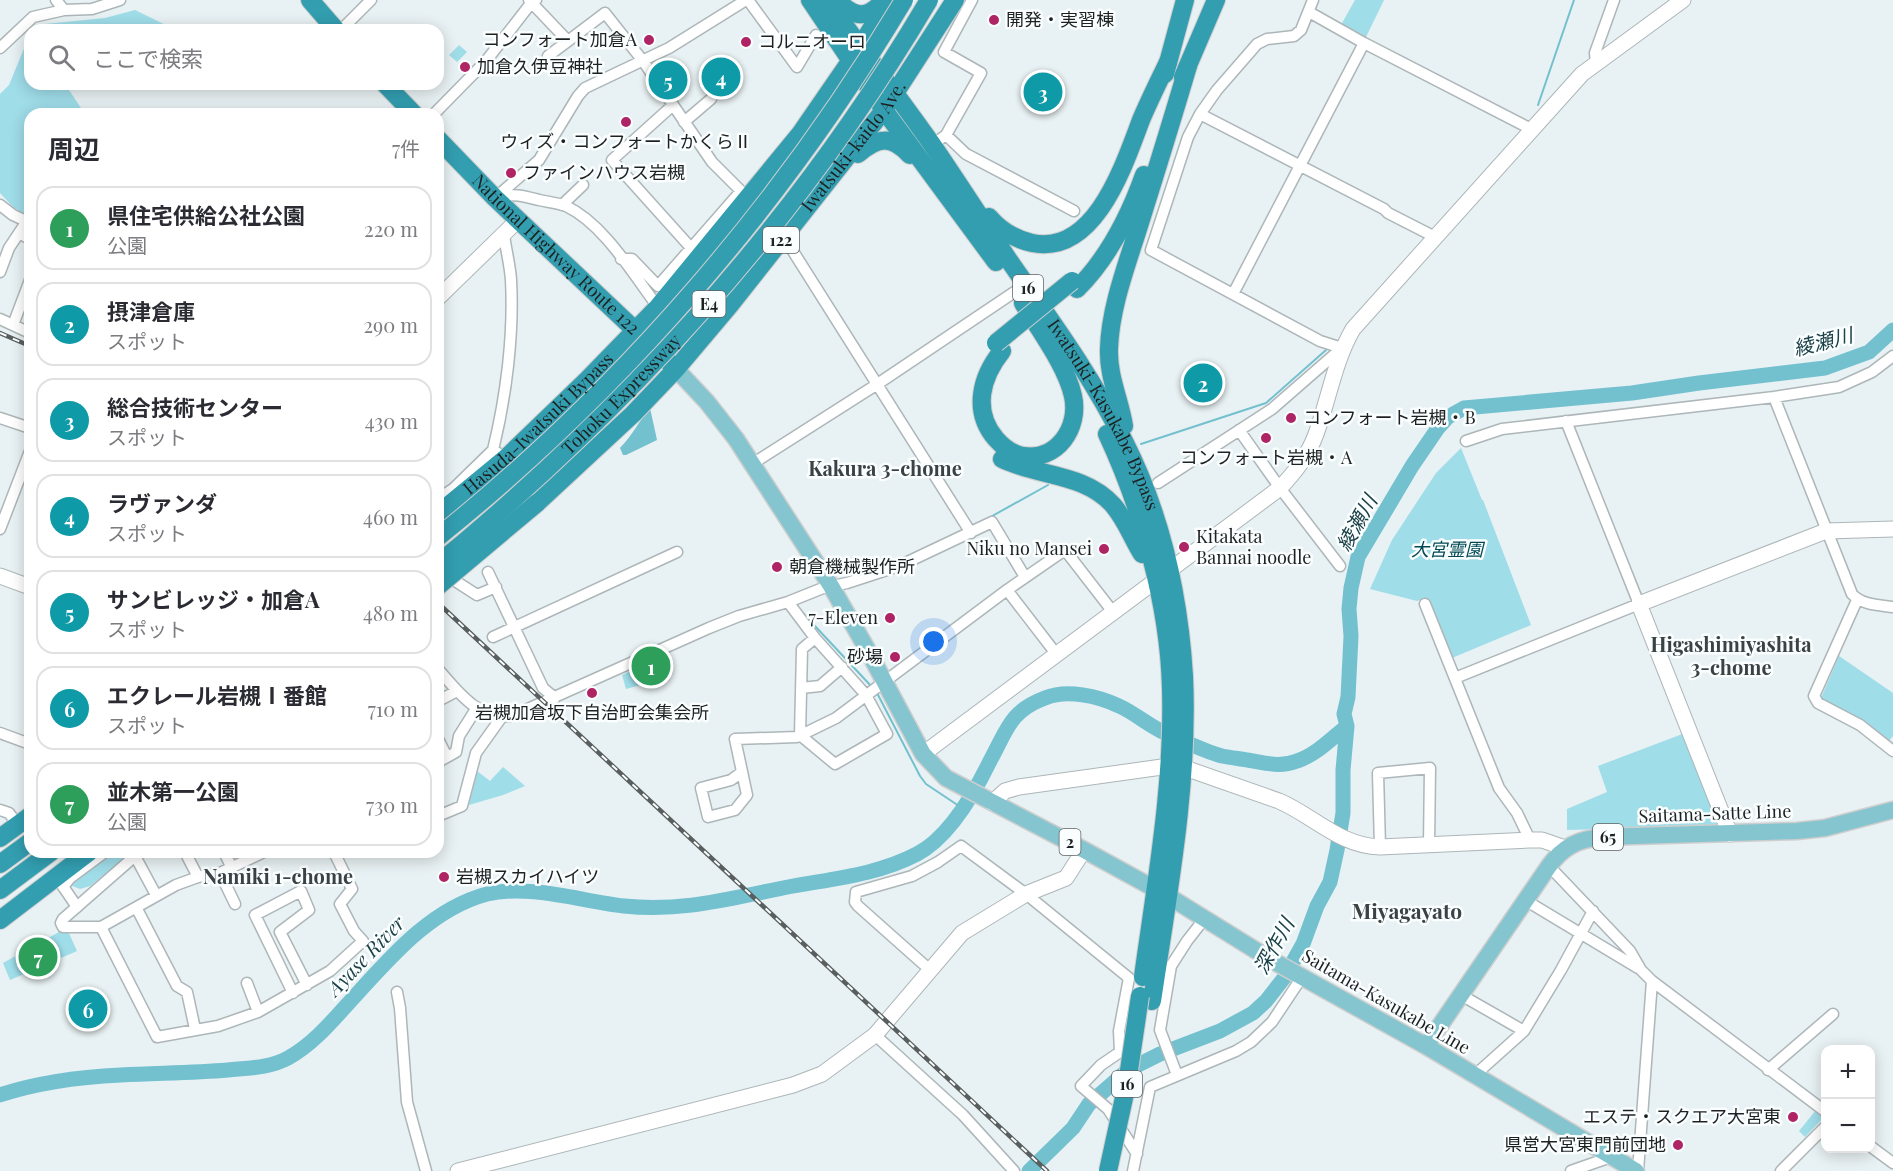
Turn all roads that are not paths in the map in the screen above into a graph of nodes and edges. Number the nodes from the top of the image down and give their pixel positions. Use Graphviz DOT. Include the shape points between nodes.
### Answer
graph roads {
  1 [pos="56,0"];
  2 [pos="119,0"];
  3 [pos="310,0"];
  4 [pos="371,0"];
  5 [pos="747,0"];
  6 [pos="810,0"];
  7 [pos="826,0"];
  8 [pos="837,0"];
  9 [pos="884,0"];
  10 [pos="889,0"];
  11 [pos="904,0"];
  12 [pos="929,0"];
  13 [pos="940,0"];
  14 [pos="955,0"];
  15 [pos="972,0"];
  16 [pos="1185,0"];
  17 [pos="1216,0"];
  18 [pos="1313,0"];
  19 [pos="1614,0"];
  20 [pos="1683,0"];
  21 [pos="532,1"];
  22 [pos="64,10"];
  23 [pos="1309,12"];
  24 [pos="26,24"];
  25 [pos="331,24"];
  26 [pos="347,24"];
  27 [pos="24,25"];
  28 [pos="816,34"];
  29 [pos="835,38"];
  30 [pos="567,40"];
  31 [pos="1364,43"];
  32 [pos="0,48"];
  33 [pos="856,54"];
  34 [pos="548,56"];
  35 [pos="642,61"];
  36 [pos="1168,62"];
  37 [pos="1596,63"];
  38 [pos="1188,66"];
  39 [pos="832,89"];
  40 [pos="391,90"];
  41 [pos="895,94"];
  42 [pos="711,99"];
  43 [pos="865,101"];
  44 [pos="672,106"];
  45 [pos="408,108"];
  46 [pos="440,108"];
  47 [pos="884,110"];
  48 [pos="1200,114"];
  49 [pos="684,122"];
  50 [pos="1531,129"];
  51 [pos="938,144"];
  52 [pos="444,145"];
  53 [pos="1300,165"];
  54 [pos="839,169"];
  55 [pos="583,185"];
  56 [pos="495,198"];
  57 [pos="0,205"];
  58 [pos="562,205"];
  59 [pos="1074,211"];
  60 [pos="964,218"];
  61 [pos="24,219"];
  62 [pos="518,220"];
  63 [pos="24,226"];
  64 [pos="19,233"];
  65 [pos="24,235"];
  66 [pos="504,235"];
  67 [pos="783,237"];
  68 [pos="1435,237"];
  69 [pos="692,249"];
  70 [pos="621,259"];
  71 [pos="0,272"];
  72 [pos="1075,285"];
  73 [pos="444,292"];
  74 [pos="1018,293"];
  75 [pos="1233,294"];
  76 [pos="24,296"];
  77 [pos="658,307"];
  78 [pos="0,319"];
  79 [pos="13,325"];
  80 [pos="24,330"];
  81 [pos="634,331"];
  82 [pos="999,347"];
  83 [pos="1342,348"];
  84 [pos="1893,356"];
  85 [pos="676,369"];
  86 [pos="876,385"];
  87 [pos="1774,397"];
  88 [pos="0,417"];
  89 [pos="1566,421"];
  90 [pos="24,426"];
  91 [pos="1239,430"];
  92 [pos="1466,441"];
  93 [pos="1125,442"];
  94 [pos="499,454"];
  95 [pos="752,464"];
  96 [pos="24,467"];
  97 [pos="1158,483"];
  98 [pos="1280,488"];
  99 [pos="444,495"];
  100 [pos="444,509"];
  101 [pos="0,529"];
  102 [pos="1893,529"];
  103 [pos="1826,531"];
  104 [pos="444,532"];
  105 [pos="971,533"];
  106 [pos="677,552"];
  107 [pos="444,559"];
  108 [pos="1340,566"];
  109 [pos="488,572"];
  110 [pos="444,574"];
  111 [pos="1160,575"];
  112 [pos="0,576"];
  113 [pos="1025,577"];
  114 [pos="444,581"];
  115 [pos="24,585"];
  116 [pos="831,586"];
  117 [pos="496,587"];
  118 [pos="1007,590"];
  119 [pos="1857,600"];
  120 [pos="788,602"];
  121 [pos="1425,604"];
  122 [pos="1639,604"];
  123 [pos="1893,607"];
  124 [pos="1113,612"];
  125 [pos="514,627"];
  126 [pos="493,637"];
  127 [pos="816,638"];
  128 [pos="1057,655"];
  129 [pos="842,668"];
  130 [pos="444,676"];
  131 [pos="1455,678"];
  132 [pos="801,688"];
  133 [pos="875,690"];
  134 [pos="457,691"];
  135 [pos="444,698"];
  136 [pos="555,698"];
  137 [pos="476,709"];
  138 [pos="501,718"];
  139 [pos="0,733"];
  140 [pos="800,735"];
  141 [pos="24,742"];
  142 [pos="1893,751"];
  143 [pos="923,754"];
  144 [pos="444,758"];
  145 [pos="1176,761"];
  146 [pos="742,772"];
  147 [pos="987,801"];
  148 [pos="0,810"];
  149 [pos="1893,810"];
  150 [pos="444,814"];
  151 [pos="21,816"];
  152 [pos="1730,834"];
  153 [pos="0,838"];
  154 [pos="1530,840"];
  155 [pos="1429,845"];
  156 [pos="24,846"];
  157 [pos="1380,848"];
  158 [pos="1565,848"];
  159 [pos="1084,850"];
  160 [pos="79,858"];
  161 [pos="97,858"];
  162 [pos="134,858"];
  163 [pos="141,858"];
  164 [pos="188,858"];
  165 [pos="227,858"];
  166 [pos="251,858"];
  167 [pos="337,858"];
  168 [pos="0,864"];
  169 [pos="1549,866"];
  170 [pos="232,868"];
  171 [pos="56,872"];
  172 [pos="220,873"];
  173 [pos="198,877"];
  174 [pos="0,890"];
  175 [pos="1162,893"];
  176 [pos="1026,894"];
  177 [pos="156,895"];
  178 [pos="1525,900"];
  179 [pos="235,903"];
  180 [pos="77,907"];
  181 [pos="137,909"];
  182 [pos="1593,911"];
  183 [pos="1205,918"];
  184 [pos="0,920"];
  185 [pos="101,927"];
  186 [pos="1581,933"];
  187 [pos="930,970"];
  188 [pos="1641,970"];
  189 [pos="1300,976"];
  190 [pos="1652,981"];
  191 [pos="247,983"];
  192 [pos="307,985"];
  193 [pos="397,992"];
  194 [pos="293,993"];
  195 [pos="1461,995"];
  196 [pos="1146,999"];
  197 [pos="258,1012"];
  198 [pos="1833,1014"];
  199 [pos="195,1029"];
  200 [pos="1524,1031"];
  201 [pos="875,1035"];
  202 [pos="1426,1046"];
  203 [pos="1768,1070"];
  204 [pos="1177,1075"];
  205 [pos="1475,1075"];
  206 [pos="1821,1108"];
  207 [pos="1821,1131"];
  208 [pos="1875,1150"];
  209 [pos="1137,1154"];
  210 [pos="1609,1155"];
  211 [pos="1893,1163"];
  212 [pos="1013,1170"];
  213 [pos="426,1171"];
  214 [pos="458,1171"];
  215 [pos="1108,1171"];
  216 [pos="1120,1171"];
  217 [pos="1133,1171"];
  218 [pos="1570,1171"];
  219 [pos="1637,1171"];
  220 [pos="1781,1171"];
  1 -- 22 [label="street"];
  2 -- 22 [label="street" via="92,9"];
  3 -- 25 [label="highway"];
  4 -- 26 [label="street"];
  5 -- 28 [label="street" via="797,67"];
  5 -- 35 [label="street"];
  6 -- 29 [label="highway, Iwatsuki-Kasukabe Bypass / 16"];
  7 -- 33 [label="highway, Iwatsuki-Kasukabe Bypass / 16"];
  8 -- 9 [label="highway" via="858,14 870,12"];
  10 -- 33 [label="highway"];
  11 -- 104 [label="highway, Tohoku Expressway / E4, bridge" via="846,93 782,183 659,330 550,439"];
  12 -- 43 [label="highway, Tohoku Expressway / E4, bridge"];
  13 -- 43 [label="highway, bridge" via="926,25"];
  14 -- 41 [label="highway, Iwatsuki-kaido Ave. / 122"];
  15 -- 51 [label="street" via="944,52 981,73"];
  16 -- 36 [label="highway"];
  17 -- 38 [label="highway"];
  18 -- 23 [label="street"];
  19 -- 37 [label="street" via="1595,53"];
  20 -- 37 [label="street"];
  21 -- 30 [label="street"];
  21 -- 46 [label="street" via="486,61"];
  22 -- 24 [label="street" via="33,17"];
  23 -- 31 [label="street"];
  23 -- 48 [label="street" via="1294,36 1257,44"];
  27 -- 32 [label="street"];
  29 -- 33 [label="highway, Iwatsuki-Kasukabe Bypass / 16"];
  29 -- 39 [label="highway" via="840,73"];
  30 -- 34 [label="street"];
  30 -- 35 [label="street" via="606,13"];
  31 -- 50 [label="street"];
  31 -- 53 [label="street"];
  33 -- 39 [label="highway"];
  33 -- 41 [label="highway, Iwatsuki-Kasukabe Bypass / 16"];
  33 -- 47 [label="highway, Iwatsuki-Kasukabe Bypass / 16"];
  35 -- 44 [label="street"];
  35 -- 56 [label="street" via="585,88 539,160"];
  36 -- 51 [label="highway" via="1103,204 1078,232 1060,242 1037,244 1010,236 984,211"];
  36 -- 72 [label="highway" via="1121,206"];
  37 -- 50 [label="street"];
  38 -- 72 [label="highway" via="1161,122 1121,230 1097,268"];
  38 -- 93 [label="highway" via="1113,319 1109,365"];
  39 -- 77 [label="highway" via="760,185"];
  40 -- 45 [label="highway"];
  41 -- 47 [label="highway, Iwatsuki-kaido Ave. / 122"];
  41 -- 51 [label="highway, Iwatsuki-Kasukabe Bypass / 16"];
  42 -- 49 [label="street"];
  43 -- 107 [label="highway, Tohoku Expressway / E4, bridge" via="774,225 690,325 563,454"];
  44 -- 49 [label="street"];
  44 -- 69 [label="street" via="612,160"];
  47 -- 54 [label="highway, Iwatsuki-kaido Ave. / 122"];
  47 -- 60 [label="highway, Iwatsuki-Kasukabe Bypass / 16"];
  48 -- 53 [label="street"];
  48 -- 75 [label="street" via="1188,137 1151,250"];
  49 -- 69 [label="street" via="712,162 741,191"];
  50 -- 68 [label="street"];
  51 -- 59 [label="street" via="966,154"];
  51 -- 93 [label="highway, Iwatsuki-Kasukabe Bypass / 16" via="1072,351"];
  52 -- 56 [label="highway, National Highway Route 122"];
  53 -- 68 [label="street"];
  53 -- 75 [label="street"];
  54 -- 60 [label="highway" via="875,142 891,141 916,160"];
  54 -- 67 [label="highway, Iwatsuki-kaido Ave. / 122"];
  55 -- 58 [label="street"];
  56 -- 58 [label="street" via="510,194"];
  56 -- 62 [label="highway, National Highway Route 122"];
  57 -- 61 [label="street"];
  58 -- 70 [label="street" via="596,226"];
  60 -- 74 [label="highway, Iwatsuki-Kasukabe Bypass / 16"];
  62 -- 66 [label="street"];
  62 -- 81 [label="highway, National Highway Route 122"];
  63 -- 64 [label="street"];
  64 -- 65 [label="street"];
  64 -- 71 [label="street"];
  66 -- 73 [label="street"];
  66 -- 94 [label="street" via="511,280 510,339"];
  67 -- 85 [label="highway, Iwatsuki-kaido Ave. / 122"];
  67 -- 86 [label="street"];
  68 -- 83 [label="street" via="1353,329"];
  69 -- 70 [label="street" via="658,286 632,259"];
  70 -- 77 [label="street"];
  72 -- 82 [label="highway, bridge" via="1009,331"];
  74 -- 82 [label="highway" via="1061,365 1073,397 1073,425 1064,441 1050,451 1030,456 1015,454 998,442 988,428 981,393"];
  74 -- 86 [label="street"];
  74 -- 111 [label="highway, Iwatsuki-Kasukabe Bypass / 16" via="1071,367 1098,413 1133,495"];
  75 -- 83 [label="street" via="1320,341"];
  76 -- 79 [label="street"];
  77 -- 81 [label="highway"];
  78 -- 79 [label="street"];
  79 -- 80 [label="street"];
  81 -- 85 [label="highway, National Highway Route 122"];
  81 -- 94 [label="highway, Hasuda-Iwatsuki Bypass" via="586,381"];
  82 -- 111 [label="highway" via="979,367 971,392 972,418 984,442 1014,465 1077,481 1102,495 1120,513 1140,551"];
  83 -- 91 [label="street" via="1272,409"];
  83 -- 98 [label="street" via="1316,435 1300,464"];
  84 -- 87 [label="street" via="1872,372 1839,387"];
  85 -- 95 [label="main road, Saitama-Kasukabe Line / 2" via="723,420"];
  85 -- 114 [label="highway, 122, bridge" via="537,503"];
  86 -- 95 [label="street"];
  86 -- 105 [label="street"];
  87 -- 89 [label="street"];
  87 -- 103 [label="street"];
  88 -- 90 [label="street"];
  89 -- 92 [label="street" via="1502,429"];
  89 -- 122 [label="street"];
  91 -- 97 [label="street"];
  91 -- 98 [label="street"];
  93 -- 111 [label="highway, Iwatsuki-Kasukabe Bypass / 16" via="1156,520"];
  94 -- 99 [label="street"];
  94 -- 100 [label="highway, Hasuda-Iwatsuki Bypass"];
  95 -- 116 [label="main road, Saitama-Kasukabe Line / 2"];
  96 -- 101 [label="street"];
  98 -- 108 [label="street"];
  98 -- 111 [label="street"];
  102 -- 103 [label="street"];
  103 -- 119 [label="street"];
  103 -- 122 [label="street"];
  105 -- 113 [label="street" via="992,522"];
  105 -- 116 [label="street" via="899,566"];
  106 -- 125 [label="street"];
  109 -- 117 [label="street"];
  110 -- 117 [label="street" via="477,595"];
  111 -- 124 [label="street"];
  111 -- 145 [label="highway, Iwatsuki-Kasukabe Bypass / 16" via="1178,707"];
  112 -- 115 [label="street"];
  113 -- 118 [label="street"];
  113 -- 124 [label="street" via="1065,550"];
  116 -- 120 [label="street"];
  116 -- 133 [label="main road, Saitama-Kasukabe Line / 2"];
  117 -- 125 [label="street"];
  118 -- 128 [label="street"];
  118 -- 133 [label="street"];
  119 -- 123 [label="street"];
  119 -- 142 [label="street" via="1814,696 1818,703 1860,725"];
  120 -- 127 [label="street"];
  120 -- 136 [label="street" via="709,628"];
  121 -- 131 [label="street"];
  122 -- 131 [label="street"];
  122 -- 152 [label="street"];
  124 -- 128 [label="street"];
  125 -- 126 [label="street"];
  125 -- 136 [label="street" via="543,688"];
  127 -- 129 [label="street"];
  127 -- 132 [label="street" via="802,649"];
  128 -- 143 [label="street"];
  129 -- 132 [label="street" via="820,686"];
  129 -- 133 [label="street"];
  130 -- 134 [label="street"];
  131 -- 154 [label="street" via="1499,788"];
  132 -- 140 [label="street"];
  133 -- 140 [label="street" via="836,718"];
  133 -- 140 [label="street" via="887,734 835,764"];
  133 -- 143 [label="main road, Saitama-Kasukabe Line / 2"];
  134 -- 135 [label="street"];
  134 -- 137 [label="street"];
  136 -- 138 [label="street"];
  137 -- 138 [label="street"];
  137 -- 144 [label="street" via="459,736 456,752"];
  138 -- 150 [label="street" via="476,753 462,806"];
  139 -- 141 [label="street"];
  140 -- 146 [label="street" via="735,740"];
  143 -- 147 [label="main road, Saitama-Kasukabe Line / 2" via="957,785"];
  145 -- 147 [label="street" via="1019,787"];
  145 -- 157 [label="street" via="1279,801 1351,843"];
  145 -- 175 [label="highway, Iwatsuki-Kasukabe Bypass / 16"];
  146 -- 146 [label="street" via="731,780 701,788 708,816 735,810 747,795"];
  147 -- 159 [label="main road, Saitama-Kasukabe Line / 2"];
  148 -- 151 [label="street"];
  149 -- 152 [label="main road, Saitama-Satte Line / 65" via="1825,828"];
  151 -- 153 [label="highway"];
  152 -- 158 [label="main road, Saitama-Satte Line / 65" via="1602,837"];
  154 -- 155 [label="street"];
  154 -- 158 [label="street"];
  155 -- 157 [label="street"];
  155 -- 157 [label="street" via="1430,768 1378,773"];
  156 -- 168 [label="highway"];
  158 -- 169 [label="main road, Saitama-Satte Line / 65"];
  159 -- 175 [label="main road, Saitama-Kasukabe Line / 2"];
  159 -- 176 [label="street" via="1066,878"];
  160 -- 171 [label="highway"];
  161 -- 171 [label="street" via="70,878"];
  162 -- 180 [label="street"];
  163 -- 177 [label="street"];
  164 -- 173 [label="street"];
  165 -- 170 [label="street"];
  166 -- 170 [label="street"];
  167 -- 192 [label="street" via="352,889 340,904 363,941 330,971"];
  169 -- 178 [label="main road, Saitama-Satte Line / 65"];
  169 -- 182 [label="street"];
  170 -- 172 [label="street"];
  171 -- 174 [label="highway"];
  171 -- 180 [label="street"];
  171 -- 184 [label="highway"];
  172 -- 173 [label="street"];
  172 -- 179 [label="street"];
  173 -- 177 [label="street"];
  175 -- 183 [label="main road, Saitama-Kasukabe Line / 2"];
  175 -- 196 [label="highway, 16"];
  176 -- 187 [label="street" via="962,933"];
  176 -- 187 [label="street" via="960,846 912,876 856,892 858,906"];
  176 -- 209 [label="street" via="1129,978 1119,1052 1082,1086 1108,1109"];
  177 -- 181 [label="street"];
  178 -- 186 [label="street"];
  178 -- 195 [label="main road, Saitama-Satte Line / 65"];
  180 -- 185 [label="street" via="63,919 63,927"];
  181 -- 185 [label="street"];
  181 -- 199 [label="street" via="177,986 187,992"];
  182 -- 186 [label="street"];
  182 -- 188 [label="street" via="1630,951"];
  183 -- 189 [label="main road, Saitama-Kasukabe Line / 2"];
  183 -- 204 [label="street" via="1171,966 1160,1030"];
  185 -- 199 [label="street" via="157,1037"];
  186 -- 188 [label="street"];
  186 -- 200 [label="street"];
  187 -- 201 [label="street"];
  188 -- 190 [label="street"];
  189 -- 202 [label="main road, Saitama-Kasukabe Line / 2"];
  189 -- 204 [label="street" via="1272,1022 1251,1042"];
  190 -- 203 [label="street"];
  190 -- 219 [label="street"];
  191 -- 197 [label="street"];
  192 -- 194 [label="street"];
  192 -- 194 [label="street" via="280,932 309,910 301,891 255,915"];
  193 -- 213 [label="street" via="407,1101"];
  194 -- 197 [label="street"];
  195 -- 200 [label="street"];
  195 -- 202 [label="main road, Saitama-Satte Line / 65"];
  196 -- 215 [label="highway, 16, bridge"];
  196 -- 216 [label="highway, 16" via="1136,1094"];
  197 -- 199 [label="street" via="218,1026"];
  198 -- 203 [label="street"];
  200 -- 205 [label="street"];
  201 -- 212 [label="street" via="963,1115"];
  201 -- 214 [label="street" via="810,1080"];
  202 -- 205 [label="main road, Saitama-Kasukabe Line / 2"];
  203 -- 206 [label="street"];
  204 -- 209 [label="street" via="1150,1087"];
  205 -- 210 [label="main road, Saitama-Kasukabe Line / 2"];
  207 -- 220 [label="street"];
  208 -- 211 [label="street"];
  209 -- 217 [label="street"];
  210 -- 218 [label="street"];
  210 -- 219 [label="main road, Saitama-Kasukabe Line / 2"];
}
